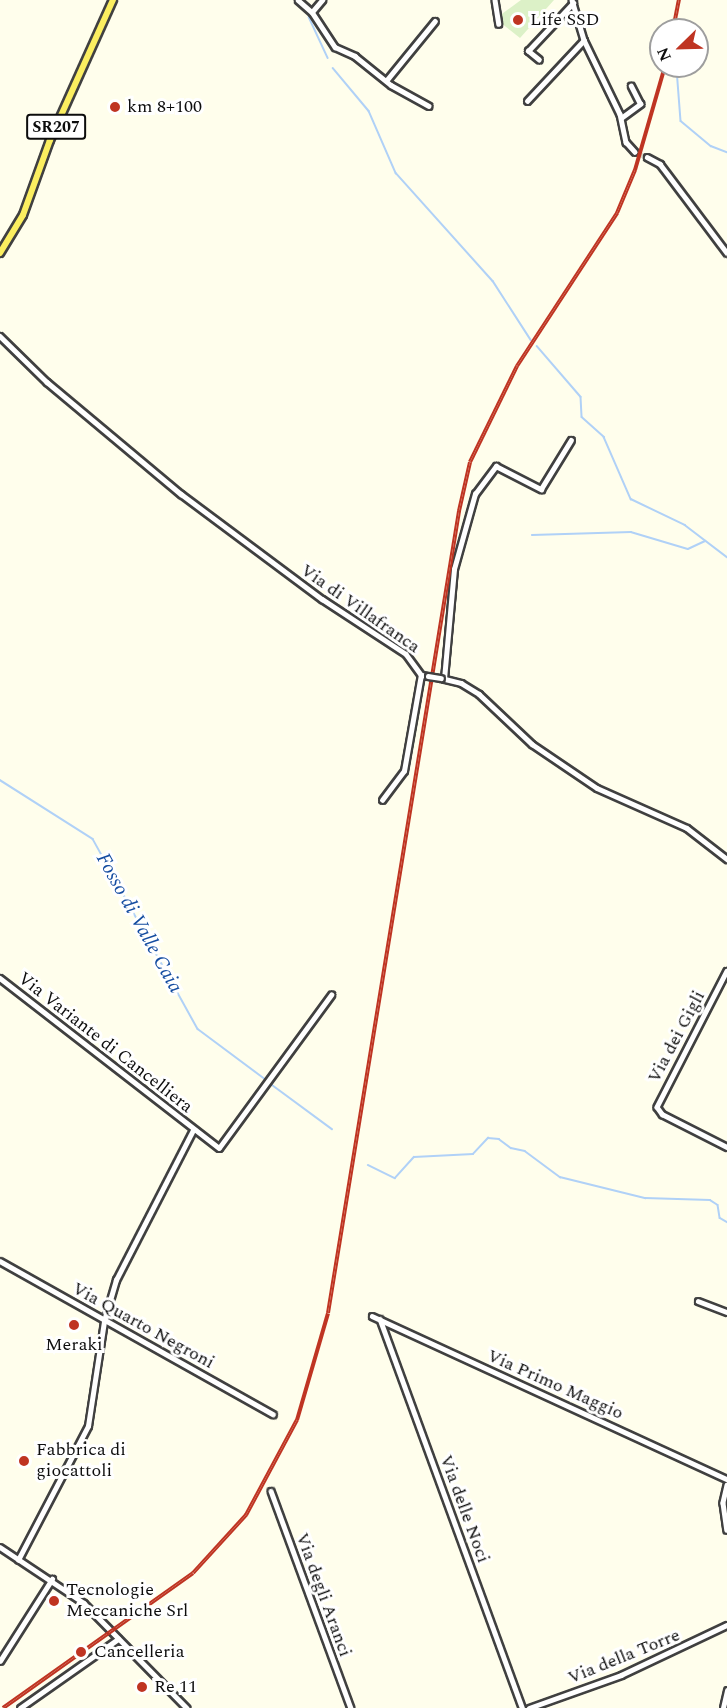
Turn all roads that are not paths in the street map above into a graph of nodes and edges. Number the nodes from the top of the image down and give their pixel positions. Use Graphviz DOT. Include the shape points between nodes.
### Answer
graph roads {
  1 [pos="113,0"];
  2 [pos="298,0"];
  3 [pos="309,0"];
  4 [pos="322,0"];
  5 [pos="495,0"];
  6 [pos="572,2"];
  7 [pos="303,5"];
  8 [pos="312,12"];
  9 [pos="435,21"];
  10 [pos="499,24"];
  11 [pos="584,40"];
  12 [pos="539,60"];
  13 [pos="386,81"];
  14 [pos="632,86"];
  15 [pos="527,101"];
  16 [pos="429,106"];
  17 [pos="621,118"];
  18 [pos="635,152"];
  19 [pos="647,157"];
  20 [pos="0,253"];
  21 [pos="727,253"];
  22 [pos="0,336"];
  23 [pos="571,440"];
  24 [pos="421,675"];
  25 [pos="442,679"];
  26 [pos="382,800"];
  27 [pos="727,859"];
  28 [pos="727,971"];
  29 [pos="0,978"];
  30 [pos="331,995"];
  31 [pos="193,1130"];
  32 [pos="727,1147"];
  33 [pos="0,1261"];
  34 [pos="698,1301"];
  35 [pos="727,1312"];
  36 [pos="372,1316"];
  37 [pos="380,1319"];
  38 [pos="104,1321"];
  39 [pos="273,1414"];
  40 [pos="727,1479"];
  41 [pos="727,1485"];
  42 [pos="271,1491"];
  43 [pos="727,1530"];
  44 [pos="0,1546"];
  45 [pos="18,1560"];
  46 [pos="52,1579"];
  47 [pos="727,1625"];
  48 [pos="118,1638"];
  49 [pos="0,1661"];
  50 [pos="727,1690"];
  51 [pos="20,1708"];
  52 [pos="187,1708"];
  53 [pos="351,1708"];
  54 [pos="522,1708"];
  55 [pos="529,1708"];
  56 [pos="723,1708"];
  1 -- 20 [label="main road, SR207" via="50,140 23,215"];
  2 -- 7 [label="street"];
  3 -- 7 [label="street"];
  4 -- 8 [label="street"];
  5 -- 10 [label="street"];
  6 -- 11 [label="street"];
  6 -- 12 [label="street" via="528,51"];
  7 -- 8 [label="street"];
  8 -- 13 [label="street" via="332,45 359,59"];
  9 -- 13 [label="street"];
  11 -- 15 [label="street"];
  11 -- 17 [label="street"];
  13 -- 16 [label="street"];
  14 -- 17 [label="street" via="640,104"];
  17 -- 18 [label="street" via="625,140"];
  19 -- 21 [label="street" via="660,164"];
  22 -- 24 [label="street, Via di Villafranca" via="42,378 182,494 322,599 408,655"];
  23 -- 25 [label="street" via="541,489 496,466 475,494 454,569"];
  24 -- 25 [label="street, Via di Villafranca, bridge"];
  24 -- 26 [label="street" via="404,771"];
  25 -- 27 [label="street, Via di Villafranca" via="479,694 532,744 601,791 681,825"];
  28 -- 32 [label="street, Via dei Gigli" via="657,1106 662,1114"];
  29 -- 31 [label="street, Via Variante di Cancelliera"];
  30 -- 31 [label="street, Via Variante di Cancelliera" via="219,1148"];
  31 -- 38 [label="street, Via Variante di Cancelliera" via="118,1274"];
  33 -- 38 [label="street, Via Quarto Negroni"];
  34 -- 35 [label="street"];
  36 -- 37 [label="street, Via Primo Maggio"];
  37 -- 40 [label="street, Via Primo Maggio"];
  37 -- 54 [label="street, Via delle Noci"];
  38 -- 39 [label="street, Via Quarto Negroni"];
  38 -- 45 [label="street, Via Variante di Cancelliera" via="88,1426"];
  41 -- 43 [label="street" via="723,1503"];
  42 -- 53 [label="street, Via degli Aranci"];
  44 -- 45 [label="street"];
  45 -- 46 [label="street"];
  46 -- 48 [label="street" via="84,1603"];
  46 -- 49 [label="street"];
  47 -- 55 [label="street, Via della Torre" via="621,1676"];
  48 -- 51 [label="street"];
  48 -- 52 [label="street"];
  50 -- 56 [label="street"];
}
